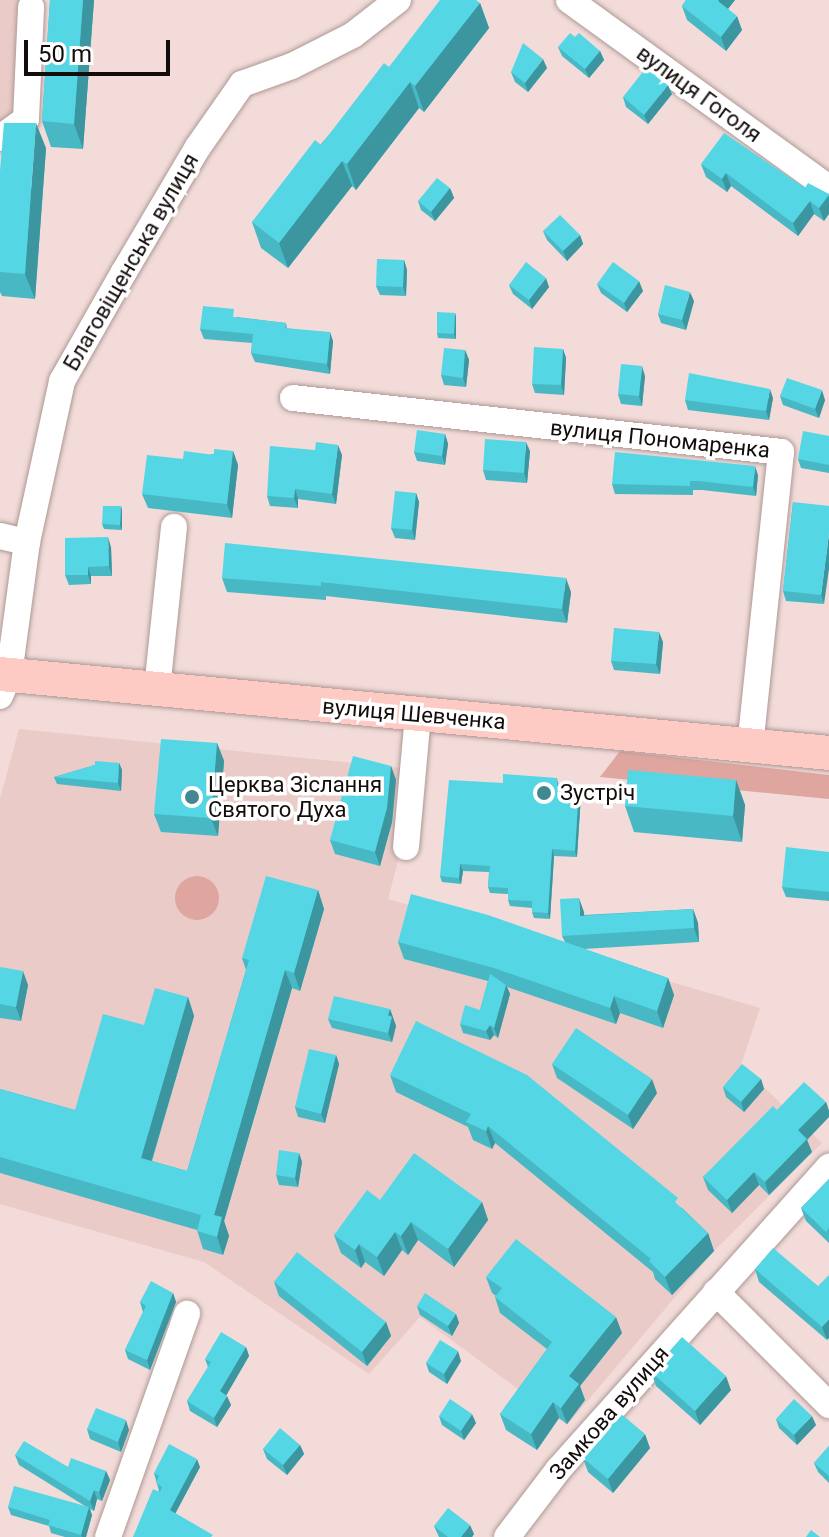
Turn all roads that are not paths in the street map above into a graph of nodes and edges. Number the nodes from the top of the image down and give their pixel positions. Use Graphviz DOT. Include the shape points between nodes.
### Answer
graph roads {
  1 [pos="398,0"];
  2 [pos="569,0"];
  3 [pos="31,7"];
  4 [pos="0,138"];
  5 [pos="829,188"];
  6 [pos="293,398"];
  7 [pos="174,527"];
  8 [pos="0,536"];
  9 [pos="27,542"];
  10 [pos="3,682"];
  11 [pos="157,689"];
  12 [pos="418,714"];
  13 [pos="750,745"];
  14 [pos="829,753"];
  15 [pos="406,847"];
  16 [pos="829,1167"];
  17 [pos="716,1292"];
  18 [pos="187,1314"];
  19 [pos="829,1405"];
  20 [pos="108,1537"];
  21 [pos="507,1537"];
  1 -- 9 [label="street, Благовіщенська вулиця" via="353,35 242,84 198,147 62,381"];
  2 -- 5 [label="street, вулиця Гоголя"];
  3 -- 4 [label="street" via="26,119"];
  6 -- 13 [label="street, вулиця Пономаренка" via="781,452"];
  7 -- 11 [label="street"];
  8 -- 9 [label="street"];
  9 -- 10 [label="street, Благовіщенська вулиця"];
  10 -- 11 [label="main road, вулиця Шевченка"];
  11 -- 12 [label="main road, вулиця Шевченка"];
  12 -- 13 [label="main road, вулиця Шевченка"];
  12 -- 15 [label="street"];
  13 -- 14 [label="main road, вулиця Шевченка"];
  16 -- 17 [label="street, Замкова вулиця"];
  17 -- 19 [label="street"];
  17 -- 21 [label="street, Замкова вулиця" via="558,1470"];
  18 -- 20 [label="street"];
}
